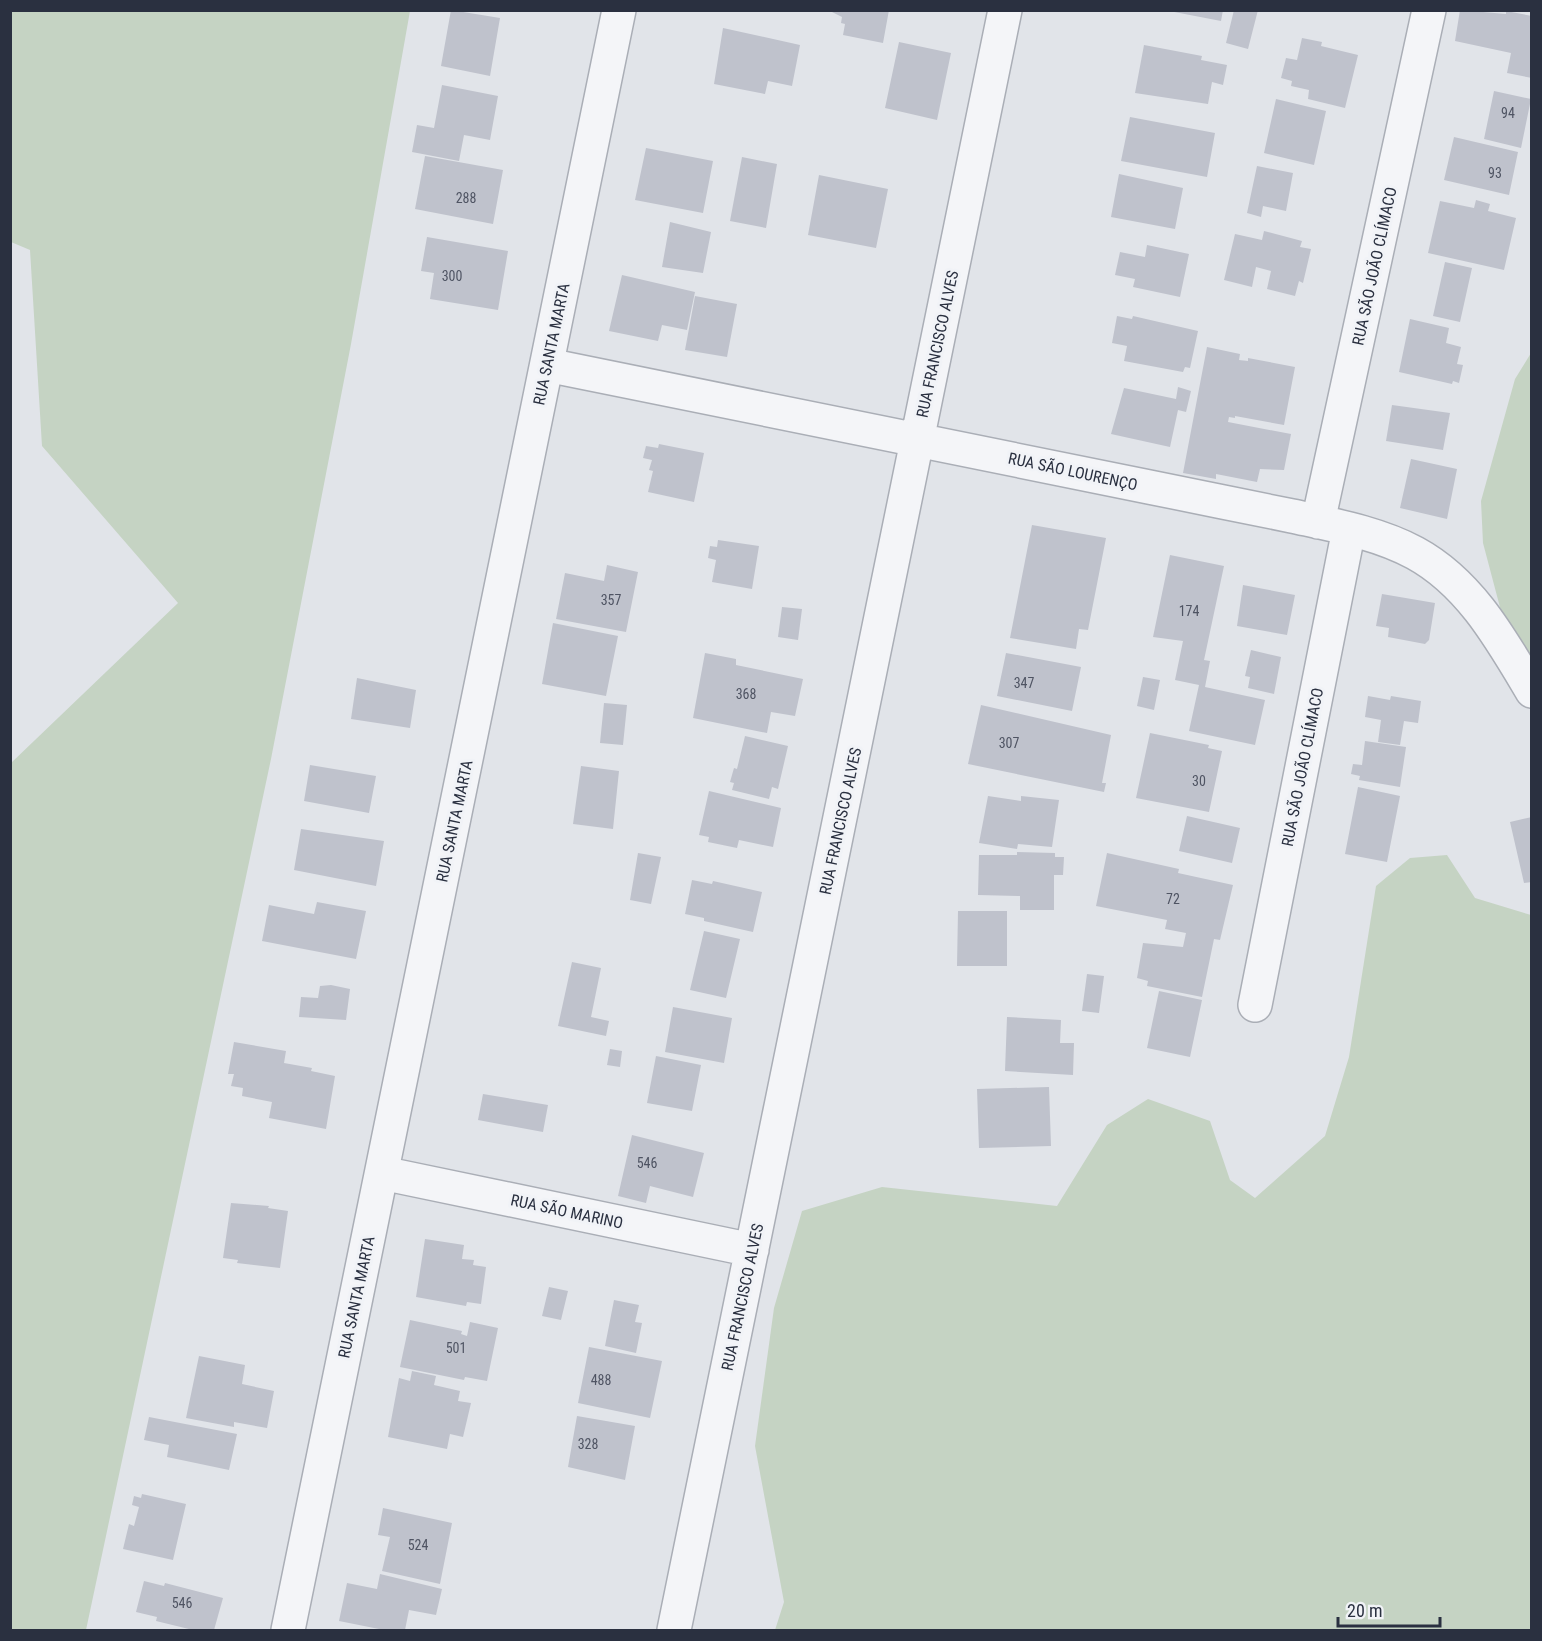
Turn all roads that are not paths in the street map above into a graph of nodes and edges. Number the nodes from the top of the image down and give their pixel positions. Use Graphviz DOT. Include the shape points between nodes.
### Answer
graph roads {
  1 [pos="620,10"];
  2 [pos="1005,10"];
  3 [pos="1429,10"];
  4 [pos="547,365"];
  5 [pos="918,439"];
  6 [pos="1334,525"];
  7 [pos="1532,691"];
  8 [pos="1255,1005"];
  9 [pos="382,1173"];
  10 [pos="752,1250"];
  11 [pos="288,1630"];
  12 [pos="674,1630"];
  1 -- 4 [label="street, RUA SANTA MARTA"];
  2 -- 5 [label="street, RUA FRANCISCO ALVES"];
  3 -- 6 [label="street, RUA SÃO JOÃO CLÍMACO"];
  4 -- 5 [label="street, RUA SÃO LOURENÇO"];
  4 -- 9 [label="street, RUA SANTA MARTA"];
  5 -- 6 [label="street, RUA SÃO LOURENÇO"];
  5 -- 10 [label="street, RUA FRANCISCO ALVES"];
  6 -- 7 [label="street, RUA SÃO LOURENÇO" via="1414,552 1437,567 1480,610"];
  6 -- 8 [label="street, RUA SÃO JOÃO CLÍMACO"];
  9 -- 10 [label="street, RUA SÃO MARINO"];
  9 -- 11 [label="street, RUA SANTA MARTA"];
  10 -- 12 [label="street, RUA FRANCISCO ALVES"];
}
